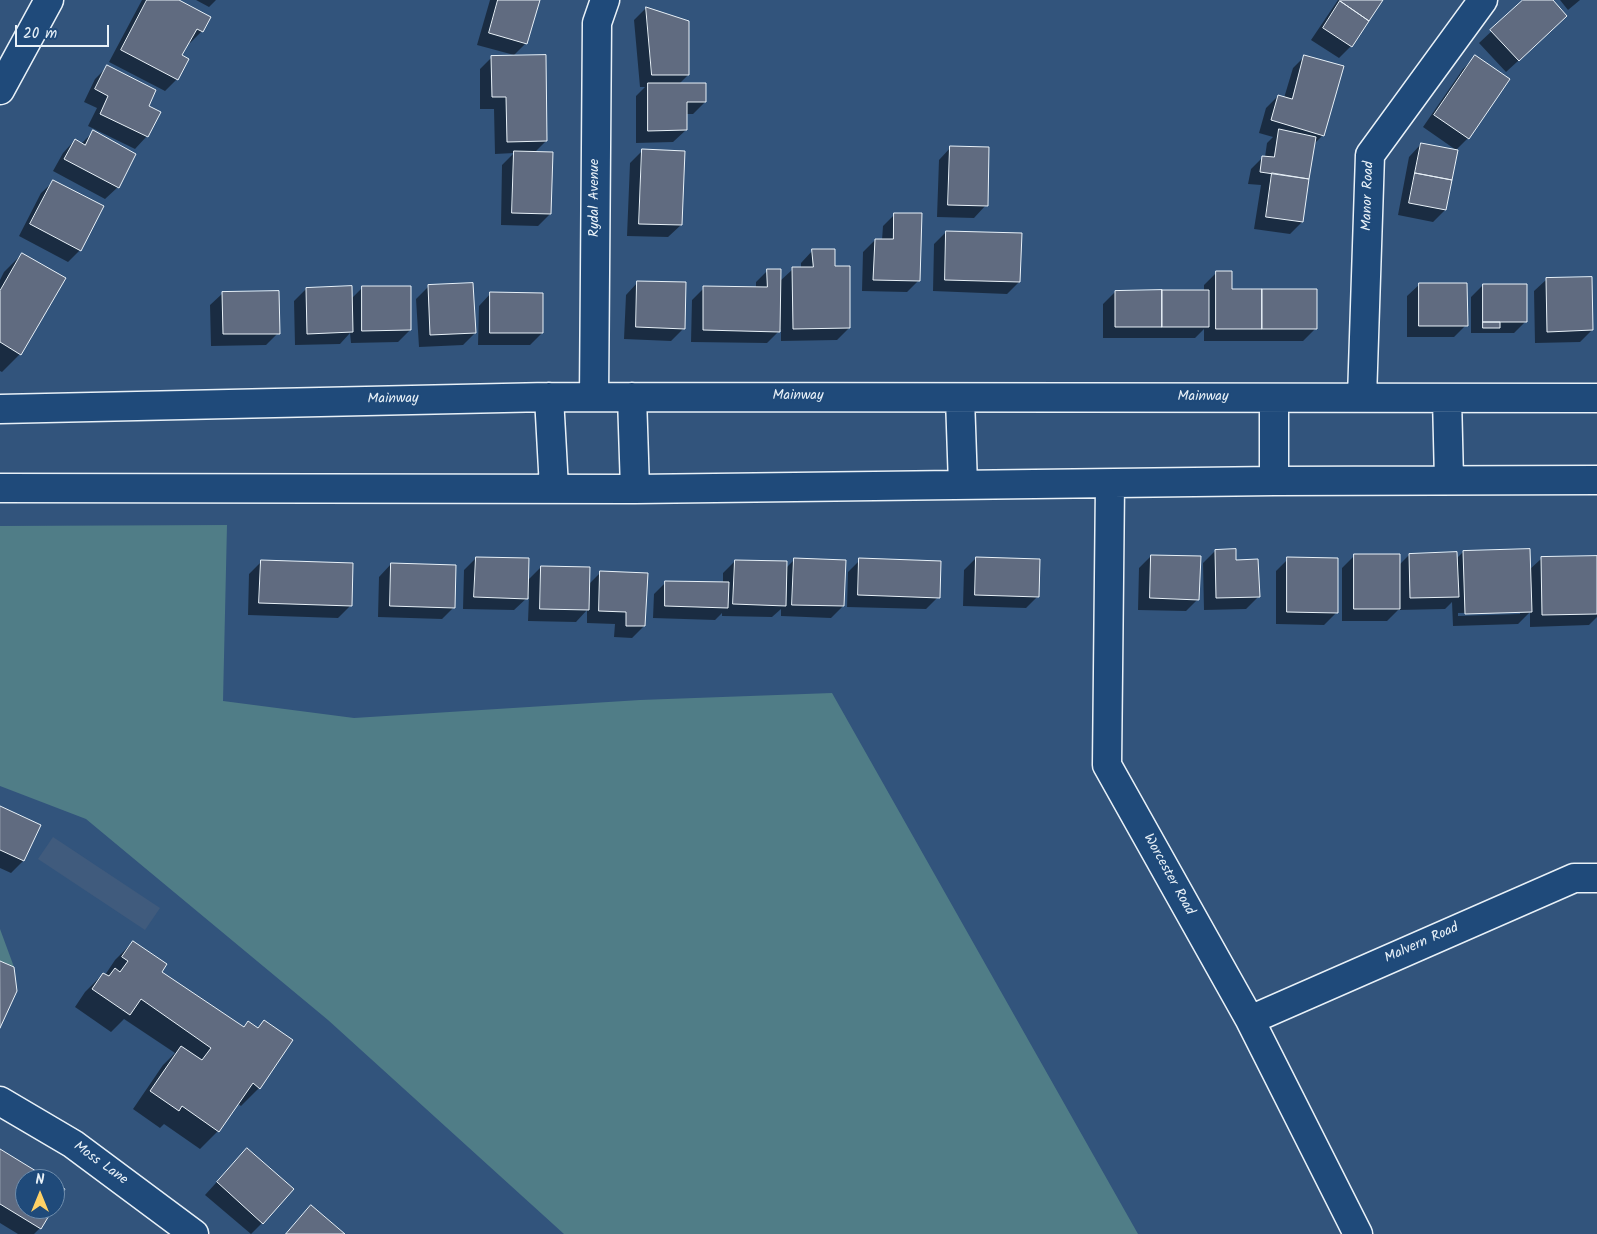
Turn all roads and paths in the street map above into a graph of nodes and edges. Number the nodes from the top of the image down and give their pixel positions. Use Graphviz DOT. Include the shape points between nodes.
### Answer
graph roads {
  1 [pos="49,0"];
  2 [pos="605,0"];
  3 [pos="1483,0"];
  4 [pos="0,90"];
  5 [pos="549,397"];
  6 [pos="594,397"];
  7 [pos="632,397"];
  8 [pos="960,398"];
  9 [pos="1274,398"];
  10 [pos="1362,398"];
  11 [pos="1447,398"];
  12 [pos="1597,398"];
  13 [pos="0,409"];
  14 [pos="1449,480"];
  15 [pos="1597,480"];
  16 [pos="1274,481"];
  17 [pos="1110,484"];
  18 [pos="963,485"];
  19 [pos="0,488"];
  20 [pos="554,488"];
  21 [pos="635,489"];
  22 [pos="1597,878"];
  23 [pos="1250,1020"];
  24 [pos="0,1101"];
  25 [pos="194,1234"];
  26 [pos="1358,1234"];
  1 -- 4 [label="street"];
  2 -- 6 [label="street, Rydal Avenue" via="597,23"];
  3 -- 10 [label="street, Manor Road" via="1370,154"];
  5 -- 6 [label="street, Mainway"];
  5 -- 13 [label="street, Mainway"];
  5 -- 20 [label="street"];
  6 -- 7 [label="street, Mainway"];
  7 -- 8 [label="street, Mainway"];
  7 -- 21 [label="street"];
  8 -- 9 [label="street, Mainway"];
  8 -- 18 [label="street"];
  9 -- 10 [label="street, Mainway"];
  9 -- 16 [label="street"];
  10 -- 11 [label="street, Mainway"];
  11 -- 12 [label="street, Mainway"];
  11 -- 14 [label="street"];
  14 -- 15 [label="street"];
  14 -- 16 [label="street"];
  16 -- 17 [label="street"];
  17 -- 18 [label="street"];
  17 -- 23 [label="street, Worcester Road" via="1107,765"];
  18 -- 21 [label="street"];
  19 -- 20 [label="street"];
  20 -- 21 [label="street"];
  22 -- 23 [label="street, Malvern Road" via="1574,878"];
  23 -- 26 [label="street, Worcester Road"];
  24 -- 25 [label="street, Moss Lane" via="73,1144"];
}
